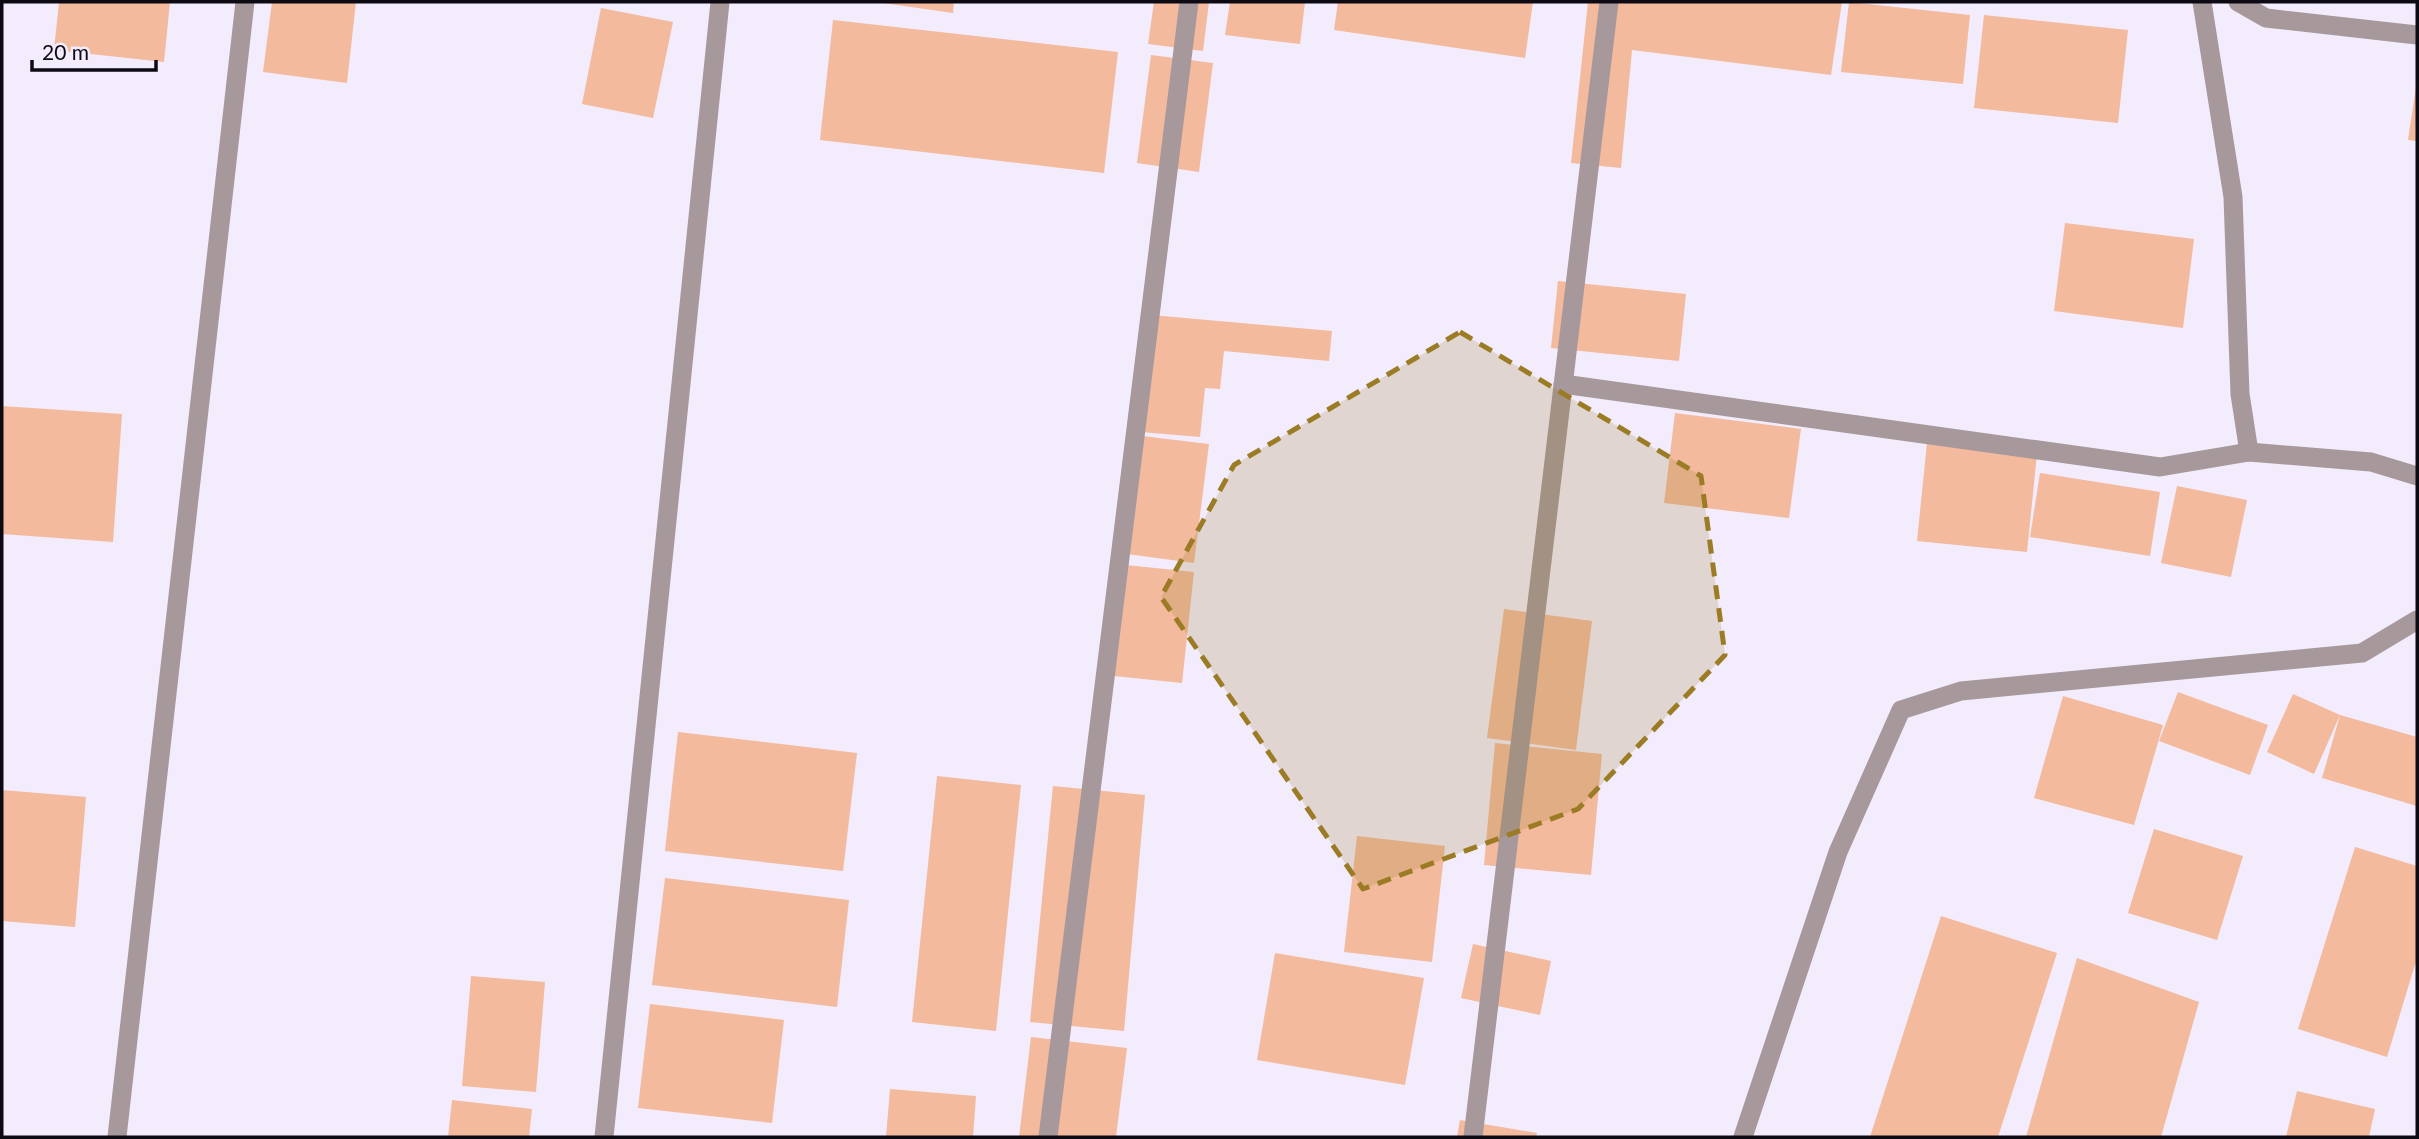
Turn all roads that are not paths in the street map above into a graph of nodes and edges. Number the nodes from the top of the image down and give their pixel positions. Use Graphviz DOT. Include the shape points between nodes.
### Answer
graph roads {
  1 [pos="245,2"];
  2 [pos="720,2"];
  3 [pos="1189,2"];
  4 [pos="1609,2"];
  5 [pos="2202,2"];
  6 [pos="2238,2"];
  7 [pos="2417,35"];
  8 [pos="1563,384"];
  9 [pos="2249,452"];
  10 [pos="2417,476"];
  11 [pos="2417,620"];
  12 [pos="117,1137"];
  13 [pos="604,1137"];
  14 [pos="1048,1137"];
  15 [pos="1473,1137"];
  16 [pos="1743,1137"];
  1 -- 12 [label="street"];
  2 -- 13 [label="street"];
  3 -- 14 [label="street"];
  4 -- 8 [label="street"];
  5 -- 9 [label="street" via="2233,197 2239,394"];
  6 -- 7 [label="street" via="2266,18"];
  8 -- 9 [label="street" via="2160,467"];
  8 -- 15 [label="street"];
  9 -- 10 [label="street" via="2371,462"];
  11 -- 16 [label="street" via="2362,653 1961,691 1901,710 1838,852"];
}
